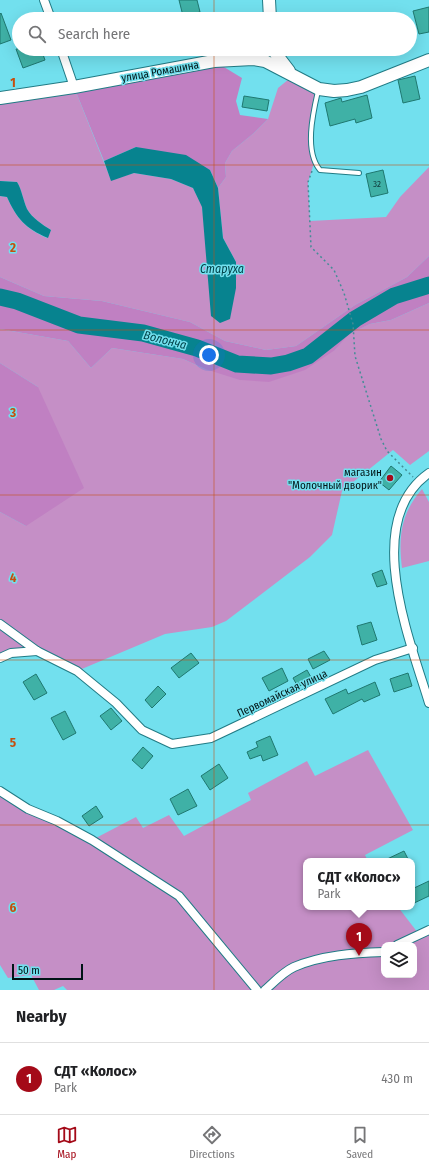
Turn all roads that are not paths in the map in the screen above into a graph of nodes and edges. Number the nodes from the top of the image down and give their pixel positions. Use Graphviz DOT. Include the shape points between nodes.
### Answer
graph roads {
  1 [pos="44,0"];
  2 [pos="270,0"];
  3 [pos="48,12"];
  4 [pos="270,12"];
  5 [pos="63,56"];
  6 [pos="257,56"];
  7 [pos="279,56"];
  8 [pos="253,59"];
  9 [pos="429,60"];
  10 [pos="294,75"];
  11 [pos="74,88"];
  12 [pos="319,89"];
  13 [pos="0,98"];
  14 [pos="359,173"];
  15 [pos="429,473"];
  16 [pos="0,624"];
  17 [pos="413,648"];
  18 [pos="37,651"];
  19 [pos="0,658"];
  20 [pos="429,703"];
  21 [pos="0,791"];
  22 [pos="429,930"];
  23 [pos="404,942"];
  24 [pos="381,952"];
  25 [pos="257,990"];
  26 [pos="265,990"];
  1 -- 3 [label="street"];
  2 -- 4 [label="street"];
  5 -- 11 [label="street"];
  6 -- 8 [label="street"];
  7 -- 10 [label="street"];
  8 -- 10 [label="street, улица Ромашина" via="265,61"];
  8 -- 11 [label="street, улица Ромашина" via="214,61"];
  9 -- 12 [label="street, улица Ромашина" via="361,87 334,91"];
  10 -- 12 [label="street, улица Ромашина"];
  11 -- 13 [label="street, улица Ромашина"];
  12 -- 14 [label="lane" via="311,126 314,163 320,170"];
  15 -- 17 [label="street" via="417,482 404,500 397,521 395,578"];
  16 -- 18 [label="street, Первомайская улица"];
  17 -- 18 [label="street, Первомайская улица" via="375,660 211,738 172,744 142,730 116,703 77,671"];
  17 -- 20 [label="street"];
  18 -- 19 [label="street" via="11,653"];
  21 -- 25 [label="street" via="28,809 92,840 179,896"];
  22 -- 23 [label="street"];
  24 -- 26 [label="street" via="352,953 316,960 292,968"];
}
